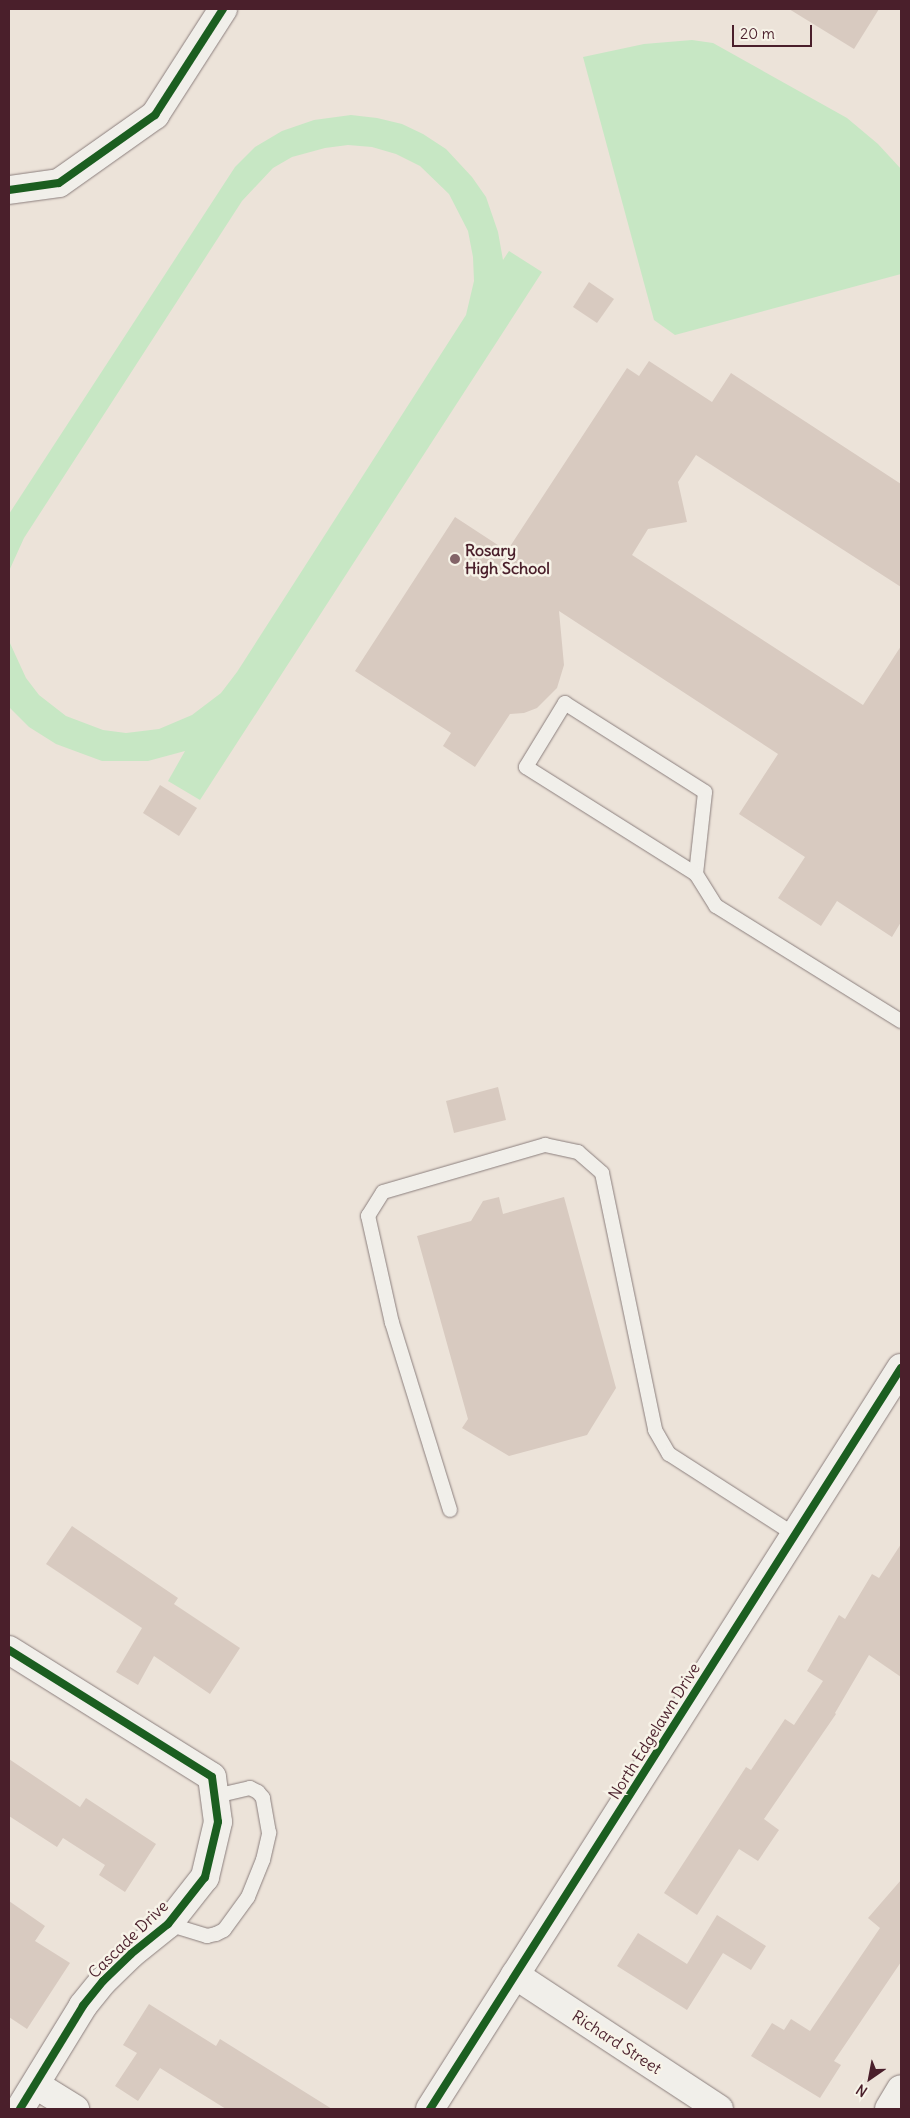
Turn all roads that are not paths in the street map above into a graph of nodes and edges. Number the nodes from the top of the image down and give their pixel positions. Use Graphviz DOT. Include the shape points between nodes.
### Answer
graph roads {
  1 [pos="223,9"];
  2 [pos="9,190"];
  3 [pos="696,874"];
  4 [pos="901,1021"];
  5 [pos="901,1368"];
  6 [pos="450,1510"];
  7 [pos="795,1536"];
  8 [pos="9,1650"];
  9 [pos="214,1796"];
  10 [pos="168,1924"];
  11 [pos="515,1975"];
  12 [pos="36,2085"];
  13 [pos="901,2089"];
  14 [pos="20,2109"];
  15 [pos="75,2109"];
  16 [pos="430,2109"];
  17 [pos="719,2109"];
  18 [pos="889,2109"];
  1 -- 2 [label="street" via="155,114 58,183"];
  3 -- 3 [label="lane" via="526,767 565,703 705,792"];
  3 -- 4 [label="lane" via="716,906"];
  5 -- 7 [label="street, North Edgelawn Drive"];
  6 -- 7 [label="lane" via="392,1324 368,1216 383,1192 545,1145 578,1152 602,1173 655,1430 669,1454"];
  7 -- 11 [label="street, North Edgelawn Drive"];
  8 -- 9 [label="street, Cascade Drive" via="212,1777"];
  9 -- 10 [label="street, Cascade Drive" via="218,1822 204,1877"];
  9 -- 10 [label="lane" via="250,1788 263,1798 269,1833 264,1860 248,1897 224,1930 207,1936"];
  10 -- 12 [label="street, Cascade Drive" via="103,1981 83,2006"];
  11 -- 16 [label="street, North Edgelawn Drive"];
  11 -- 17 [label="street, Richard Street"];
  12 -- 14 [label="street, Cascade Drive"];
  12 -- 15 [label="street"];
  13 -- 18 [label="street"];
}
